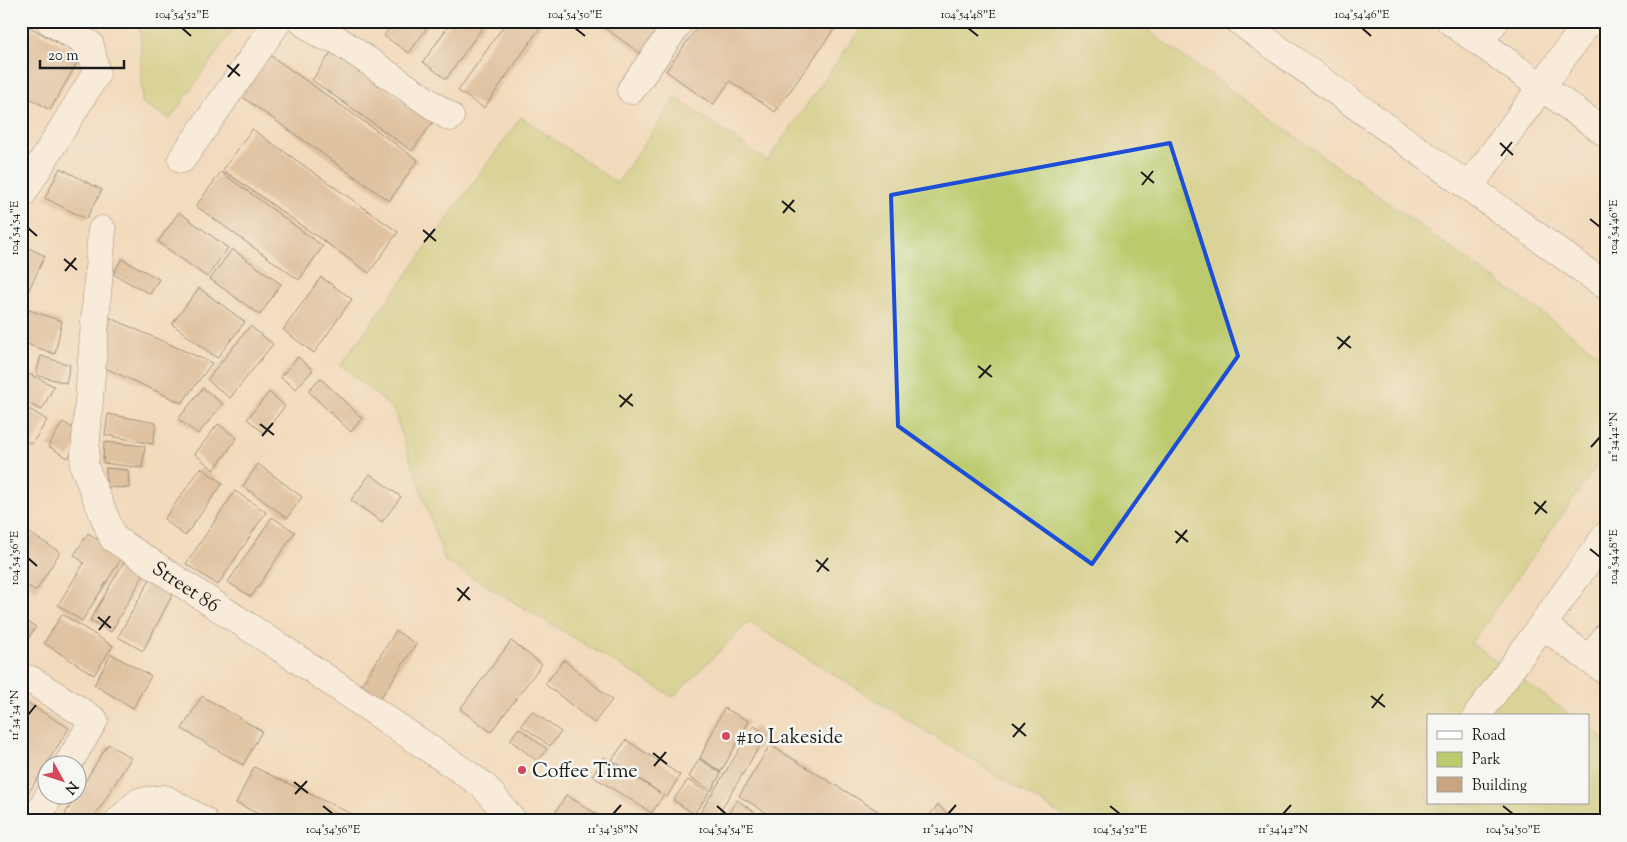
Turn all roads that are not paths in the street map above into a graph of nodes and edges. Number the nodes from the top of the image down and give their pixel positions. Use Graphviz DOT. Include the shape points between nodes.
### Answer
graph roads {
  1 [pos="50,21"];
  2 [pos="278,21"];
  3 [pos="302,21"];
  4 [pos="680,21"];
  5 [pos="1238,21"];
  6 [pos="1450,21"];
  7 [pos="1588,21"];
  8 [pos="1487,32"];
  9 [pos="1542,86"];
  10 [pos="632,90"];
  11 [pos="450,117"];
  12 [pos="1602,123"];
  13 [pos="182,159"];
  14 [pos="1469,187"];
  15 [pos="21,196"];
  16 [pos="102,230"];
  17 [pos="1606,286"];
  18 [pos="1606,536"];
  19 [pos="1542,626"];
  20 [pos="1606,637"];
  21 [pos="1598,665"];
  22 [pos="31,680"];
  23 [pos="1478,714"];
  24 [pos="74,754"];
  25 [pos="44,804"];
  26 [pos="35,821"];
  27 [pos="119,821"];
  28 [pos="204,821"];
  29 [pos="513,821"];
  1 -- 15 [label="street" via="90,45 96,74"];
  2 -- 13 [label="street"];
  3 -- 11 [label="street" via="321,35 336,39"];
  4 -- 10 [label="street"];
  5 -- 14 [label="street"];
  6 -- 8 [label="street"];
  7 -- 9 [label="street"];
  8 -- 9 [label="street"];
  9 -- 12 [label="street"];
  9 -- 14 [label="street"];
  14 -- 17 [label="street"];
  16 -- 29 [label="street, Street 86" via="84,466 113,538 483,785"];
  18 -- 19 [label="street"];
  19 -- 21 [label="street"];
  19 -- 23 [label="street"];
  20 -- 21 [label="street"];
  22 -- 24 [label="street" via="94,720"];
  25 -- 26 [label="street"];
  27 -- 28 [label="street" via="139,802 165,799"];
}
